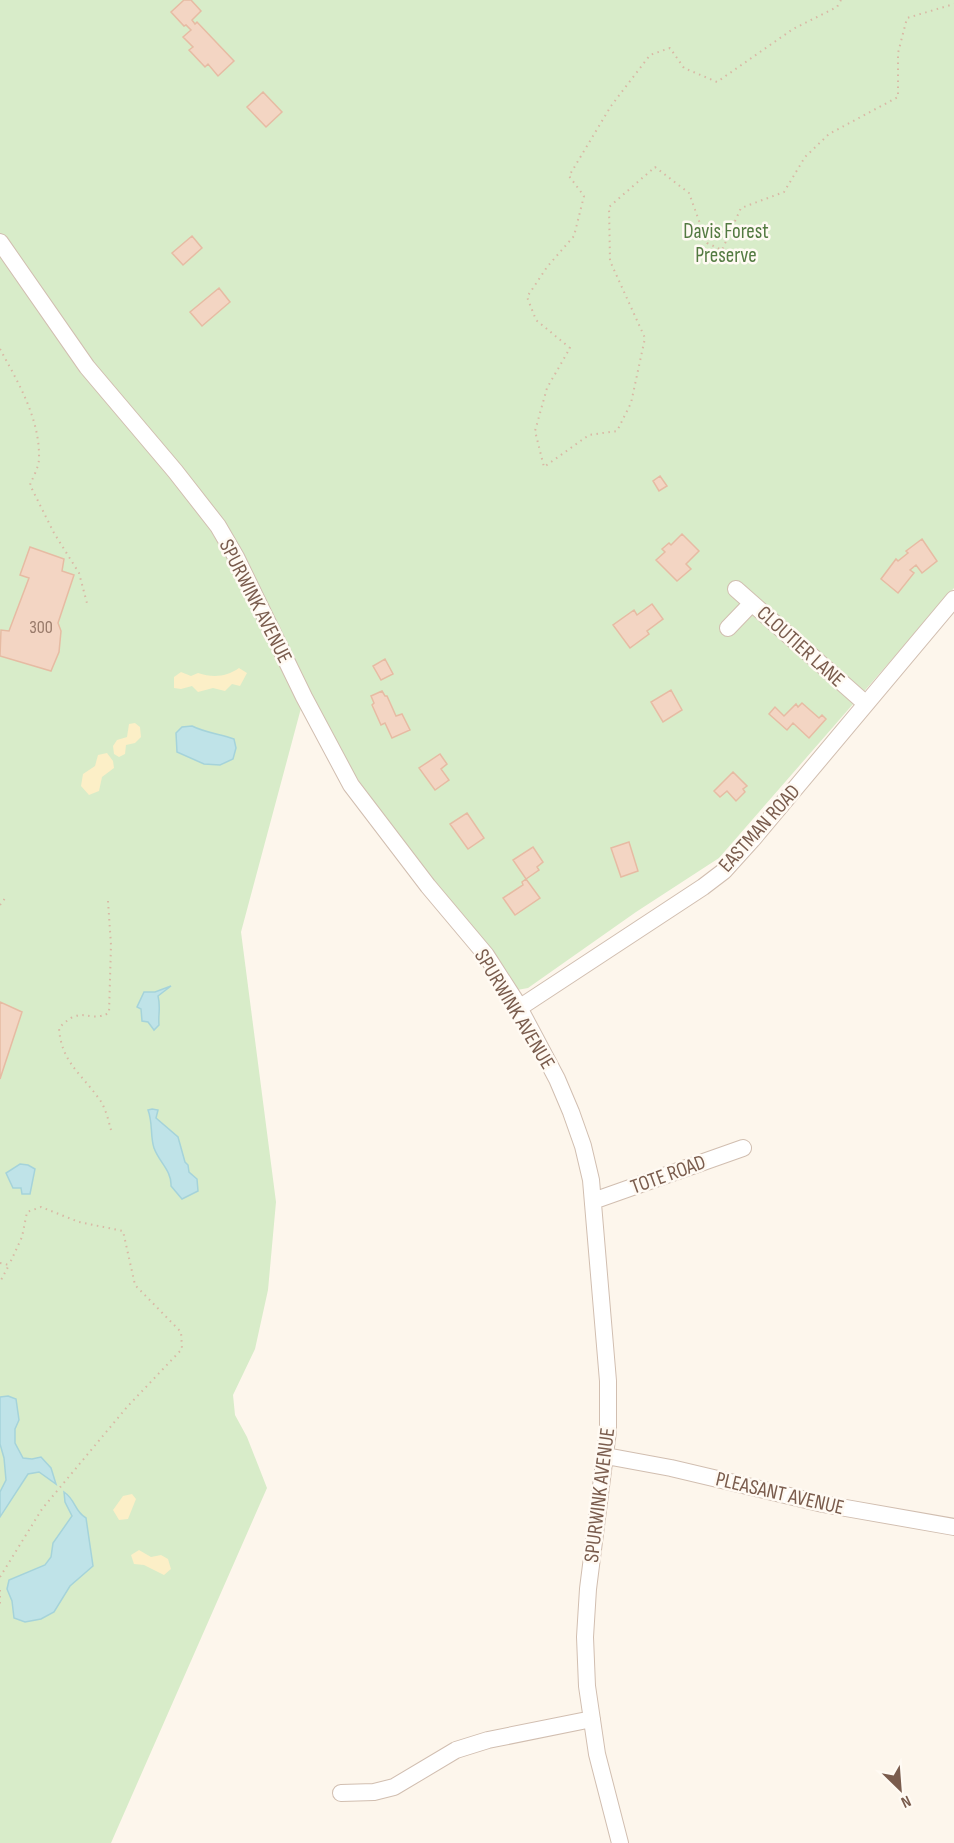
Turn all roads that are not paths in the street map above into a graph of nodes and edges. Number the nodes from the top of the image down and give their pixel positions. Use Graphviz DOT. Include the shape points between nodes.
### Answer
graph roads {
  1 [pos="0,242"];
  2 [pos="736,589"];
  3 [pos="954,599"];
  4 [pos="752,603"];
  5 [pos="728,628"];
  6 [pos="865,703"];
  7 [pos="519,1008"];
  8 [pos="743,1148"];
  9 [pos="593,1201"];
  10 [pos="606,1456"];
  11 [pos="954,1527"];
  12 [pos="592,1719"];
  13 [pos="341,1793"];
  14 [pos="620,1843"];
  1 -- 7 [label="street, SPURWINK AVENUE" via="87,366 218,526 351,785 486,955"];
  2 -- 4 [label="street, CLOUTIER LANE"];
  3 -- 6 [label="street, EASTMAN ROAD"];
  4 -- 5 [label="street"];
  4 -- 6 [label="street, CLOUTIER LANE"];
  6 -- 7 [label="street, EASTMAN ROAD" via="724,871"];
  7 -- 9 [label="street, SPURWINK AVENUE" via="571,1112 583,1146"];
  8 -- 9 [label="street, TOTE ROAD"];
  9 -- 10 [label="street, SPURWINK AVENUE" via="608,1381"];
  10 -- 11 [label="street, PLEASANT AVENUE" via="823,1504"];
  10 -- 12 [label="street, SPURWINK AVENUE" via="585,1637"];
  12 -- 13 [label="street" via="488,1740 456,1750 394,1787"];
  12 -- 14 [label="street, SPURWINK AVENUE"];
}
